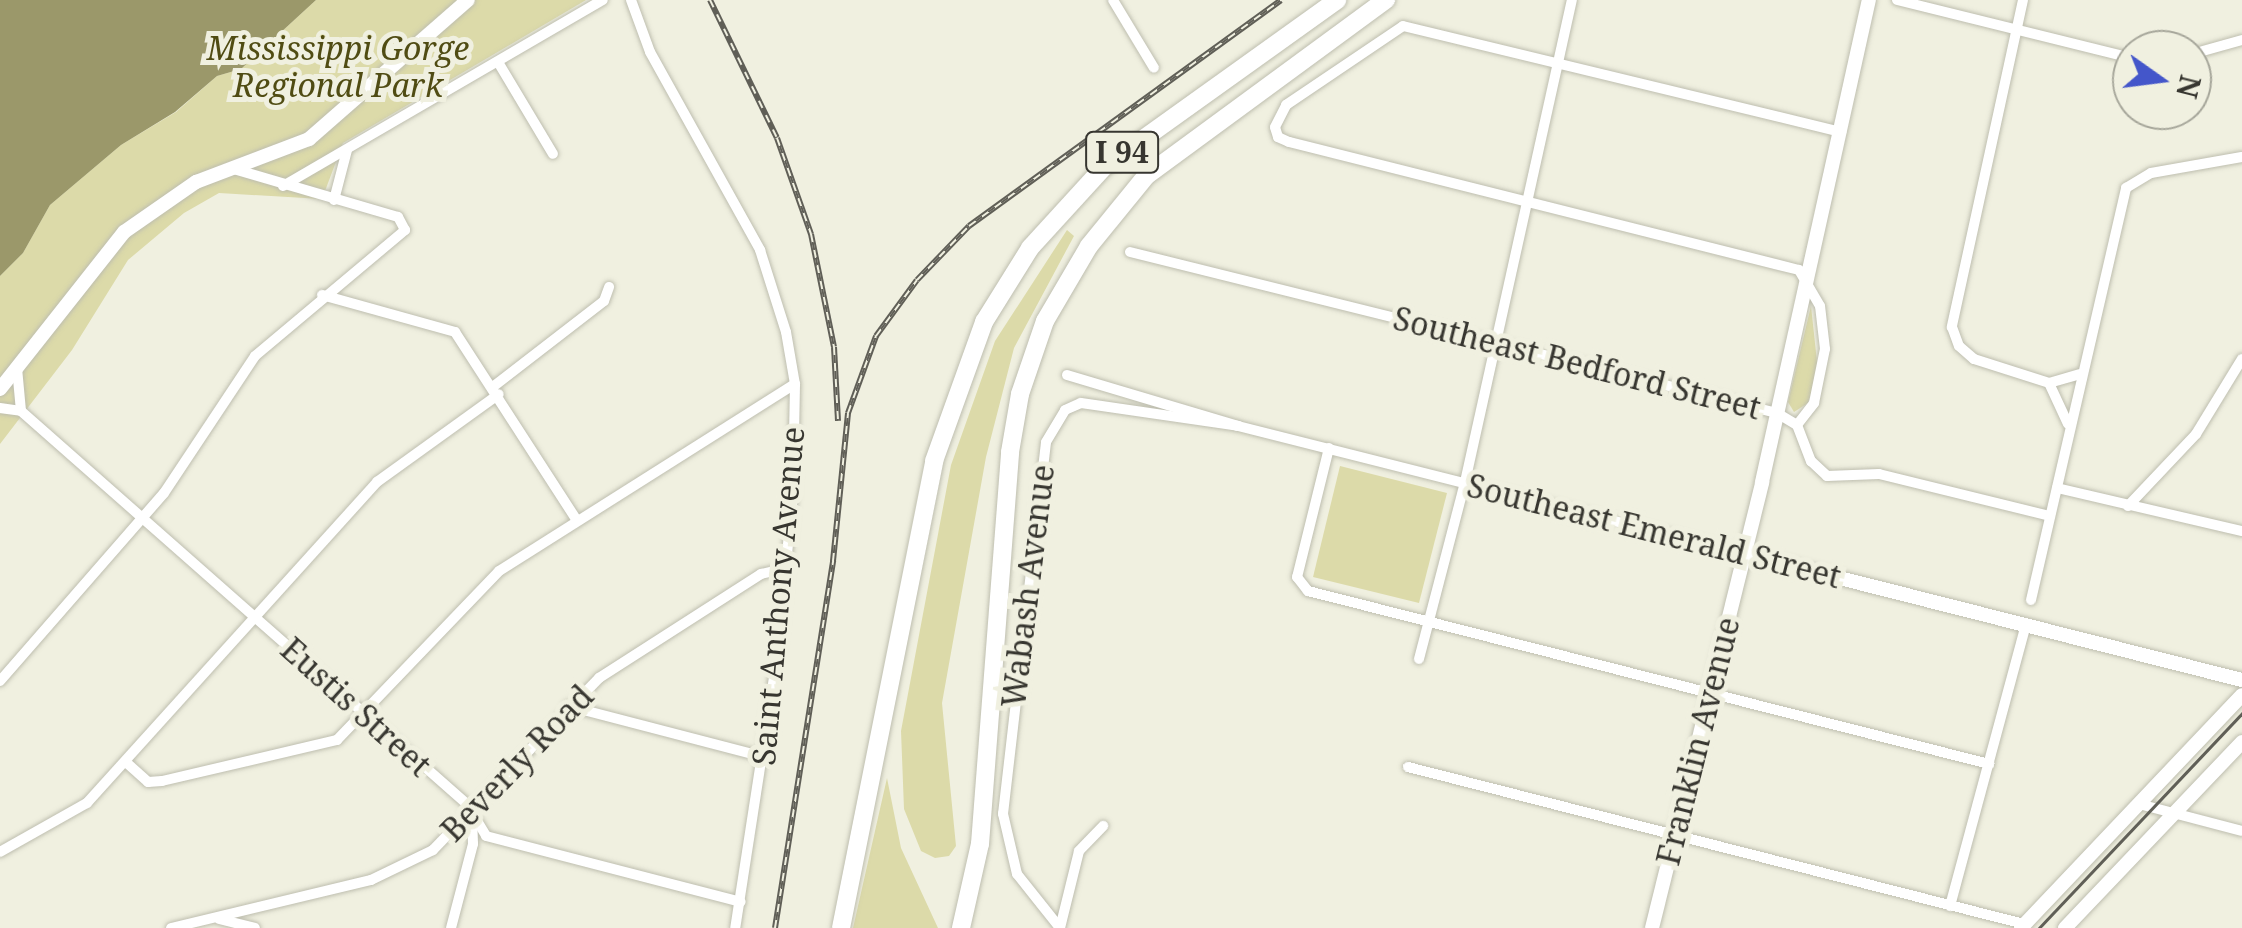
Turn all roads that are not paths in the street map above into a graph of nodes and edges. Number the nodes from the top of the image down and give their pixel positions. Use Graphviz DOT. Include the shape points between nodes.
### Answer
graph roads {
  1 [pos="468,0"];
  2 [pos="604,0"];
  3 [pos="630,0"];
  4 [pos="1114,0"];
  5 [pos="1337,0"];
  6 [pos="1386,0"];
  7 [pos="1572,0"];
  8 [pos="1869,0"];
  9 [pos="1898,0"];
  10 [pos="2023,0"];
  11 [pos="2014,30"];
  12 [pos="2242,40"];
  13 [pos="2212,48"];
  14 [pos="2112,53"];
  15 [pos="498,62"];
  16 [pos="1558,62"];
  17 [pos="1154,68"];
  18 [pos="1841,132"];
  19 [pos="347,150"];
  20 [pos="553,154"];
  21 [pos="2242,157"];
  22 [pos="230,168"];
  23 [pos="282,186"];
  24 [pos="334,200"];
  25 [pos="1527,202"];
  26 [pos="1130,252"];
  27 [pos="1808,276"];
  28 [pos="609,287"];
  29 [pos="322,295"];
  30 [pos="1495,342"];
  31 [pos="2242,359"];
  32 [pos="17,367"];
  33 [pos="2081,372"];
  34 [pos="1068,375"];
  35 [pos="795,384"];
  36 [pos="2050,384"];
  37 [pos="0,390"];
  38 [pos="496,390"];
  39 [pos="0,408"];
  40 [pos="21,410"];
  41 [pos="1776,413"];
  42 [pos="1796,424"];
  43 [pos="1238,426"];
  44 [pos="2069,430"];
  45 [pos="1328,448"];
  46 [pos="1465,482"];
  47 [pos="2057,488"];
  48 [pos="2128,506"];
  49 [pos="2050,516"];
  50 [pos="143,518"];
  51 [pos="576,519"];
  52 [pos="2242,531"];
  53 [pos="1745,554"];
  54 [pos="786,568"];
  55 [pos="2032,600"];
  56 [pos="257,618"];
  57 [pos="1430,623"];
  58 [pos="2026,625"];
  59 [pos="1418,659"];
  60 [pos="2242,680"];
  61 [pos="0,681"];
  62 [pos="1710,695"];
  63 [pos="2242,696"];
  64 [pos="568,706"];
  65 [pos="364,716"];
  66 [pos="2242,742"];
  67 [pos="764,757"];
  68 [pos="128,764"];
  69 [pos="1989,764"];
  70 [pos="1408,767"];
  71 [pos="2139,804"];
  72 [pos="2174,813"];
  73 [pos="472,816"];
  74 [pos="1103,826"];
  75 [pos="2242,831"];
  76 [pos="1674,836"];
  77 [pos="0,852"];
  78 [pos="741,902"];
  79 [pos="1950,906"];
  80 [pos="213,918"];
  81 [pos="2022,926"];
  82 [pos="172,928"];
  83 [pos="256,928"];
  84 [pos="451,928"];
  85 [pos="735,928"];
  86 [pos="841,928"];
  87 [pos="961,928"];
  88 [pos="1060,928"];
  89 [pos="1652,928"];
  90 [pos="2065,928"];
  1 -- 22 [label="street" via="309,139"];
  2 -- 15 [label="street"];
  3 -- 35 [label="street, Saint Anthony Avenue" via="650,52 760,250 784,322"];
  4 -- 17 [label="street"];
  5 -- 86 [label="highway, I 94" via="1104,167 1030,248 984,322 934,461"];
  6 -- 87 [label="highway, I 94" via="1157,166 1097,234 1051,310 1026,375 1010,452 984,808"];
  7 -- 16 [label="street"];
  8 -- 18 [label="street, Franklin Avenue"];
  9 -- 11 [label="street"];
  10 -- 11 [label="street"];
  11 -- 14 [label="street"];
  11 -- 36 [label="street" via="1952,327 1974,360"];
  12 -- 13 [label="street"];
  15 -- 19 [label="street"];
  15 -- 20 [label="street"];
  16 -- 18 [label="street"];
  16 -- 25 [label="street"];
  16 -- 25 [label="street" via="1403,26 1277,116 1278,138"];
  18 -- 27 [label="street, Franklin Avenue"];
  19 -- 23 [label="street"];
  19 -- 24 [label="street"];
  21 -- 33 [label="street" via="2151,173 2126,188"];
  22 -- 23 [label="street"];
  22 -- 32 [label="street" via="174,194 124,232"];
  23 -- 24 [label="street"];
  24 -- 29 [label="street" via="405,222 389,244"];
  25 -- 27 [label="street"];
  25 -- 30 [label="street"];
  26 -- 30 [label="street, Southeast Bedford Street"];
  27 -- 41 [label="street, Franklin Avenue"];
  27 -- 42 [label="street" via="1822,322 1824,364 1814,404"];
  28 -- 38 [label="street" via="604,301"];
  29 -- 38 [label="street" via="442,325 465,341"];
  29 -- 50 [label="street" via="255,356"];
  30 -- 41 [label="street, Southeast Bedford Street"];
  30 -- 46 [label="street"];
  31 -- 48 [label="street" via="2196,434"];
  32 -- 37 [label="street"];
  32 -- 40 [label="street"];
  33 -- 36 [label="street" via="2070,382"];
  33 -- 44 [label="street"];
  34 -- 43 [label="street, Southeast Emerald Street"];
  35 -- 51 [label="street"];
  35 -- 54 [label="street, Saint Anthony Avenue"];
  36 -- 44 [label="street"];
  38 -- 51 [label="street"];
  38 -- 56 [label="street" via="377,482"];
  39 -- 40 [label="street"];
  40 -- 50 [label="street, Eustis Street"];
  41 -- 42 [label="street, Southeast Bedford Street"];
  41 -- 53 [label="street, Franklin Avenue"];
  42 -- 49 [label="street, Southeast Bedford Street" via="1811,461 1827,476 1879,474"];
  43 -- 45 [label="street, Southeast Emerald Street"];
  43 -- 88 [label="street, Wabash Avenue" via="1081,402 1066,410 1046,442 1003,814 1017,874"];
  44 -- 47 [label="street"];
  45 -- 46 [label="street, Southeast Emerald Street"];
  45 -- 57 [label="street" via="1297,576 1301,586"];
  46 -- 53 [label="street, Southeast Emerald Street"];
  46 -- 57 [label="street"];
  47 -- 48 [label="street"];
  47 -- 49 [label="street"];
  48 -- 52 [label="street"];
  49 -- 55 [label="street"];
  50 -- 56 [label="street, Eustis Street"];
  50 -- 61 [label="street"];
  51 -- 65 [label="street" via="476,592"];
  53 -- 58 [label="street, Southeast Emerald Street"];
  53 -- 62 [label="street, Franklin Avenue"];
  54 -- 64 [label="street, Beverly Road" via="761,574 650,641"];
  54 -- 67 [label="street, Saint Anthony Avenue"];
  56 -- 65 [label="street, Eustis Street"];
  56 -- 68 [label="street"];
  57 -- 59 [label="street"];
  57 -- 62 [label="street"];
  58 -- 60 [label="street, Southeast Emerald Street"];
  58 -- 69 [label="street"];
  62 -- 69 [label="street"];
  62 -- 76 [label="street, Franklin Avenue"];
  63 -- 71 [label="street"];
  64 -- 67 [label="street"];
  64 -- 73 [label="street, Beverly Road"];
  65 -- 68 [label="street" via="338,740 162,781 148,782"];
  65 -- 73 [label="street, Eustis Street"];
  66 -- 72 [label="street"];
  67 -- 78 [label="street, Saint Anthony Avenue"];
  68 -- 77 [label="street" via="63,820"];
  69 -- 79 [label="street"];
  70 -- 76 [label="street"];
  71 -- 72 [label="street"];
  71 -- 81 [label="street"];
  72 -- 75 [label="street"];
  72 -- 90 [label="street"];
  73 -- 78 [label="street, Eustis Street" via="486,836"];
  73 -- 80 [label="street, Beverly Road" via="433,850 372,880"];
  73 -- 84 [label="street" via="472,844"];
  74 -- 88 [label="street, Wabash Avenue" via="1080,851"];
  76 -- 79 [label="street"];
  76 -- 89 [label="street, Franklin Avenue"];
  78 -- 85 [label="street, Saint Anthony Avenue"];
  79 -- 81 [label="street"];
  80 -- 82 [label="street, Beverly Road"];
  80 -- 83 [label="street"];
}
